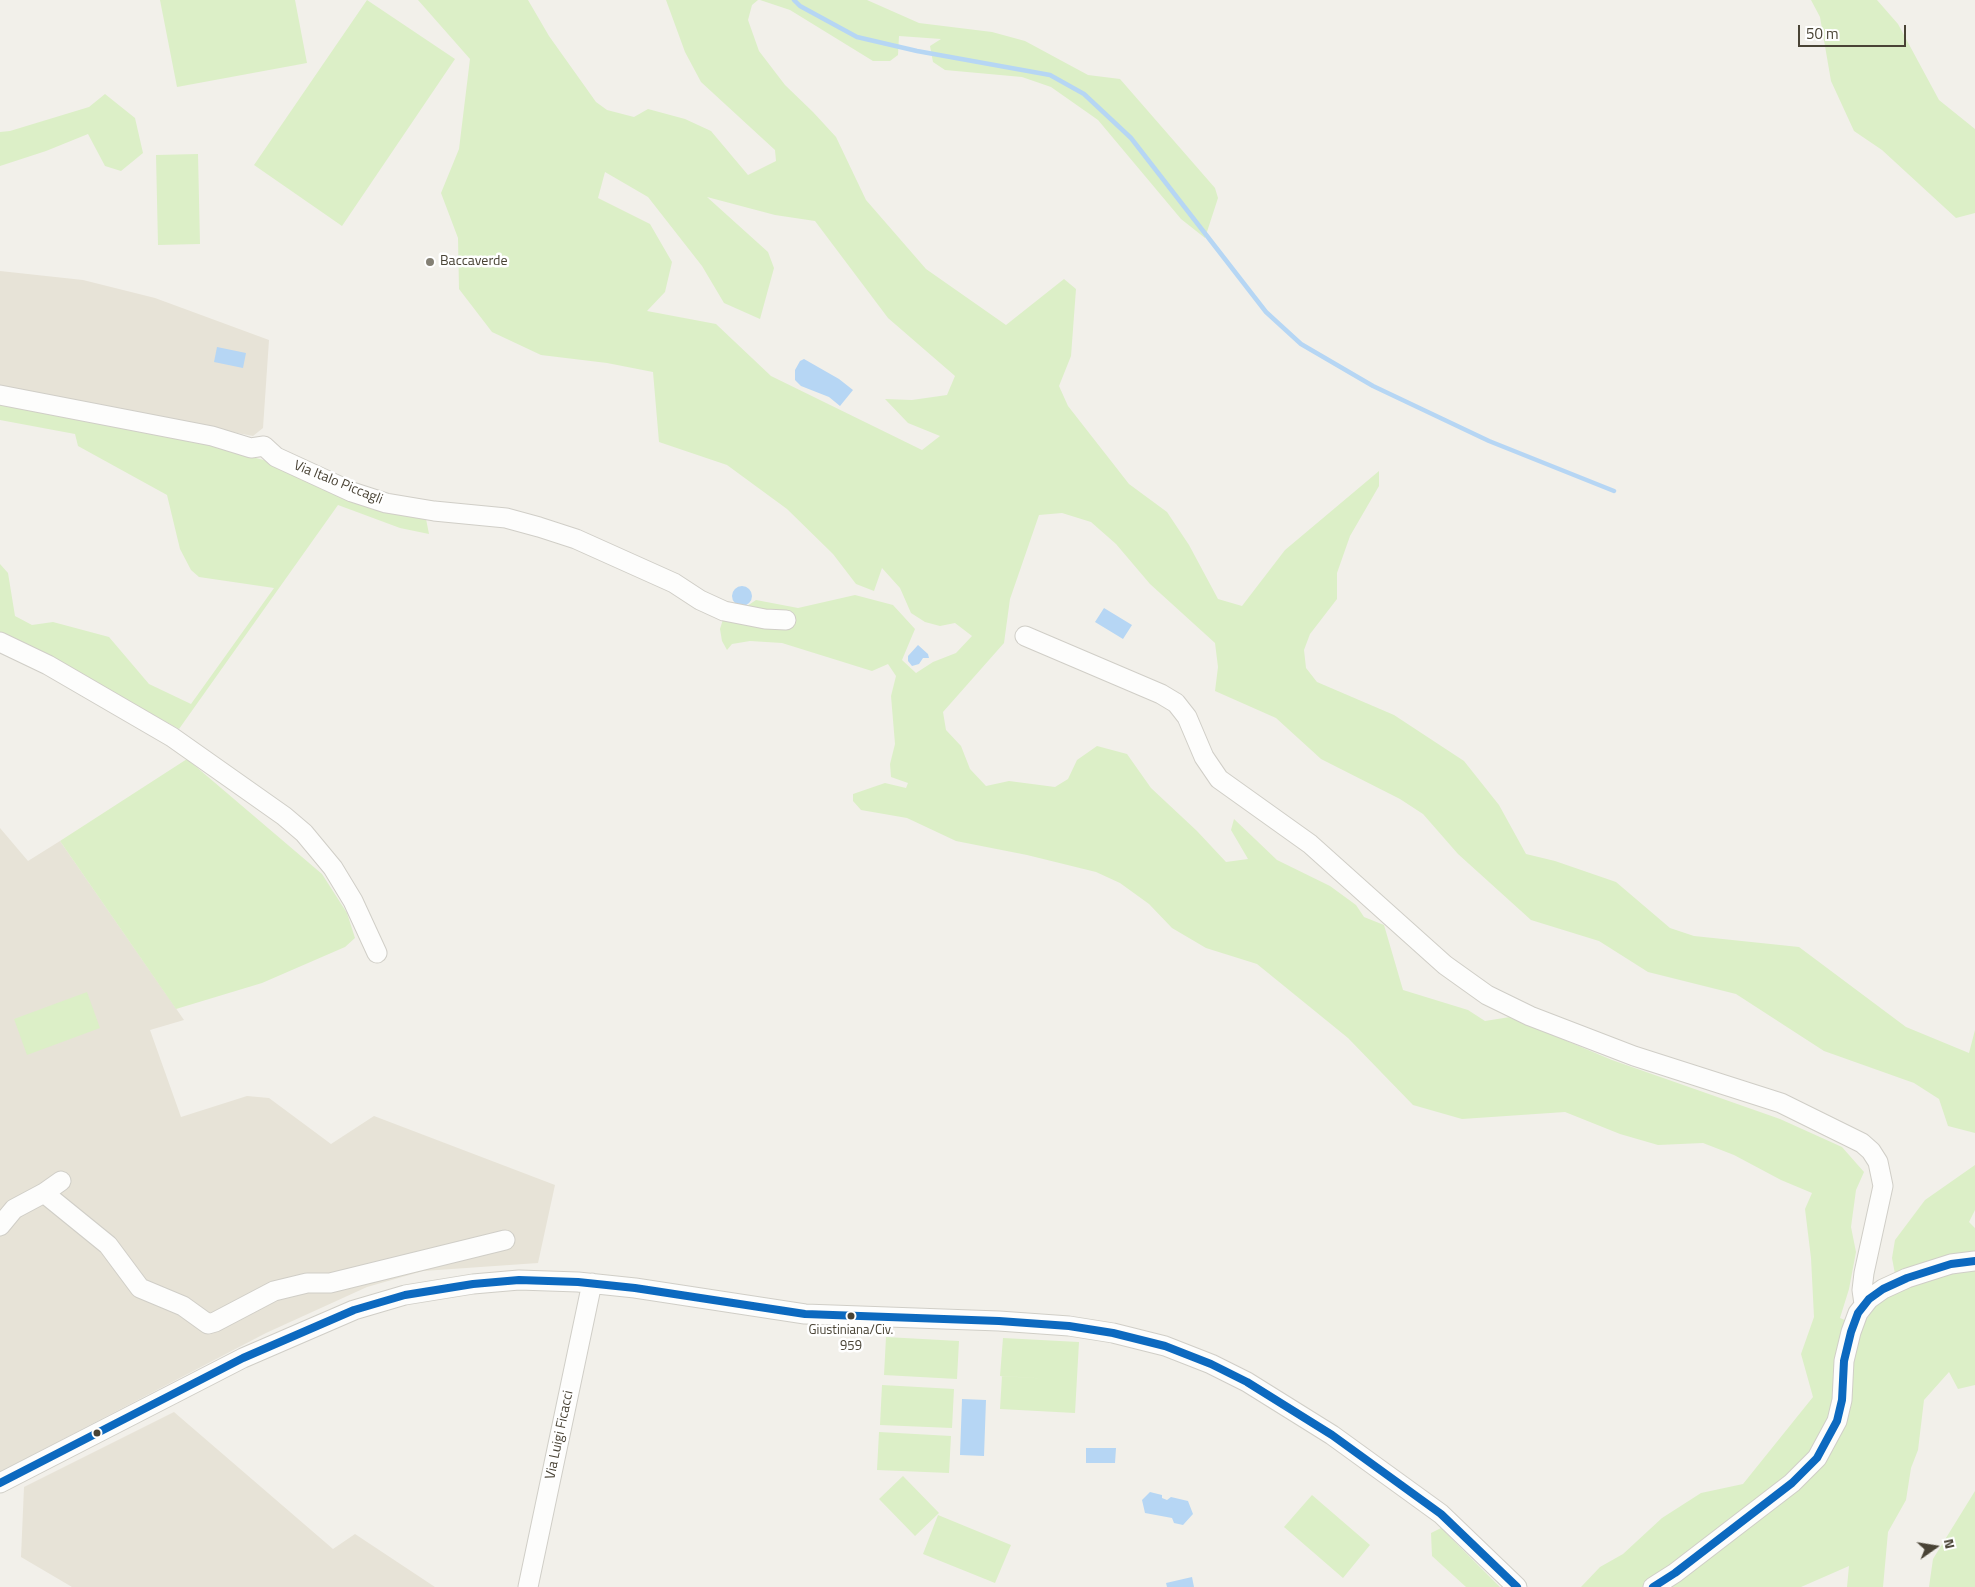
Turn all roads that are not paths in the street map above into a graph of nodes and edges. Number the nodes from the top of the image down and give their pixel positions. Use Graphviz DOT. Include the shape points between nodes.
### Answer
graph roads {
  1 [pos="0,395"];
  2 [pos="786,620"];
  3 [pos="1025,636"];
  4 [pos="0,642"];
  5 [pos="377,953"];
  6 [pos="61,1181"];
  7 [pos="44,1193"];
  8 [pos="0,1226"];
  9 [pos="505,1240"];
  10 [pos="1975,1261"];
  11 [pos="592,1284"];
  12 [pos="1864,1304"];
  13 [pos="0,1483"];
  14 [pos="528,1587"];
  15 [pos="1517,1587"];
  16 [pos="1653,1587"];
  1 -- 2 [label="street, Via Italo Piccagli" via="212,436 251,448 264,446 276,457 360,495 395,505 506,518 539,527 674,583 724,611"];
  3 -- 12 [label="street" via="1176,703 1188,717 1204,757 1219,779 1310,844 1445,965 1481,991 1530,1016 1628,1054 1792,1108 1862,1143 1878,1162 1883,1186 1864,1273"];
  4 -- 5 [label="street" via="48,665 172,737 289,820 310,840 340,879"];
  6 -- 7 [label="street"];
  7 -- 8 [label="street" via="14,1210"];
  7 -- 9 [label="street" via="108,1245 140,1288 183,1306 208,1324 274,1291 307,1283 330,1283"];
  10 -- 12 [label="street" via="1937,1268 1883,1288"];
  11 -- 13 [label="street" via="531,1280 490,1282 405,1295 354,1310 235,1362"];
  11 -- 14 [label="street, Via Luigi Ficacci"];
  11 -- 15 [label="street" via="805,1314 1069,1326 1165,1346 1247,1382 1348,1447 1441,1514"];
  12 -- 16 [label="street" via="1846,1349 1838,1417 1817,1458 1792,1482"];
}
